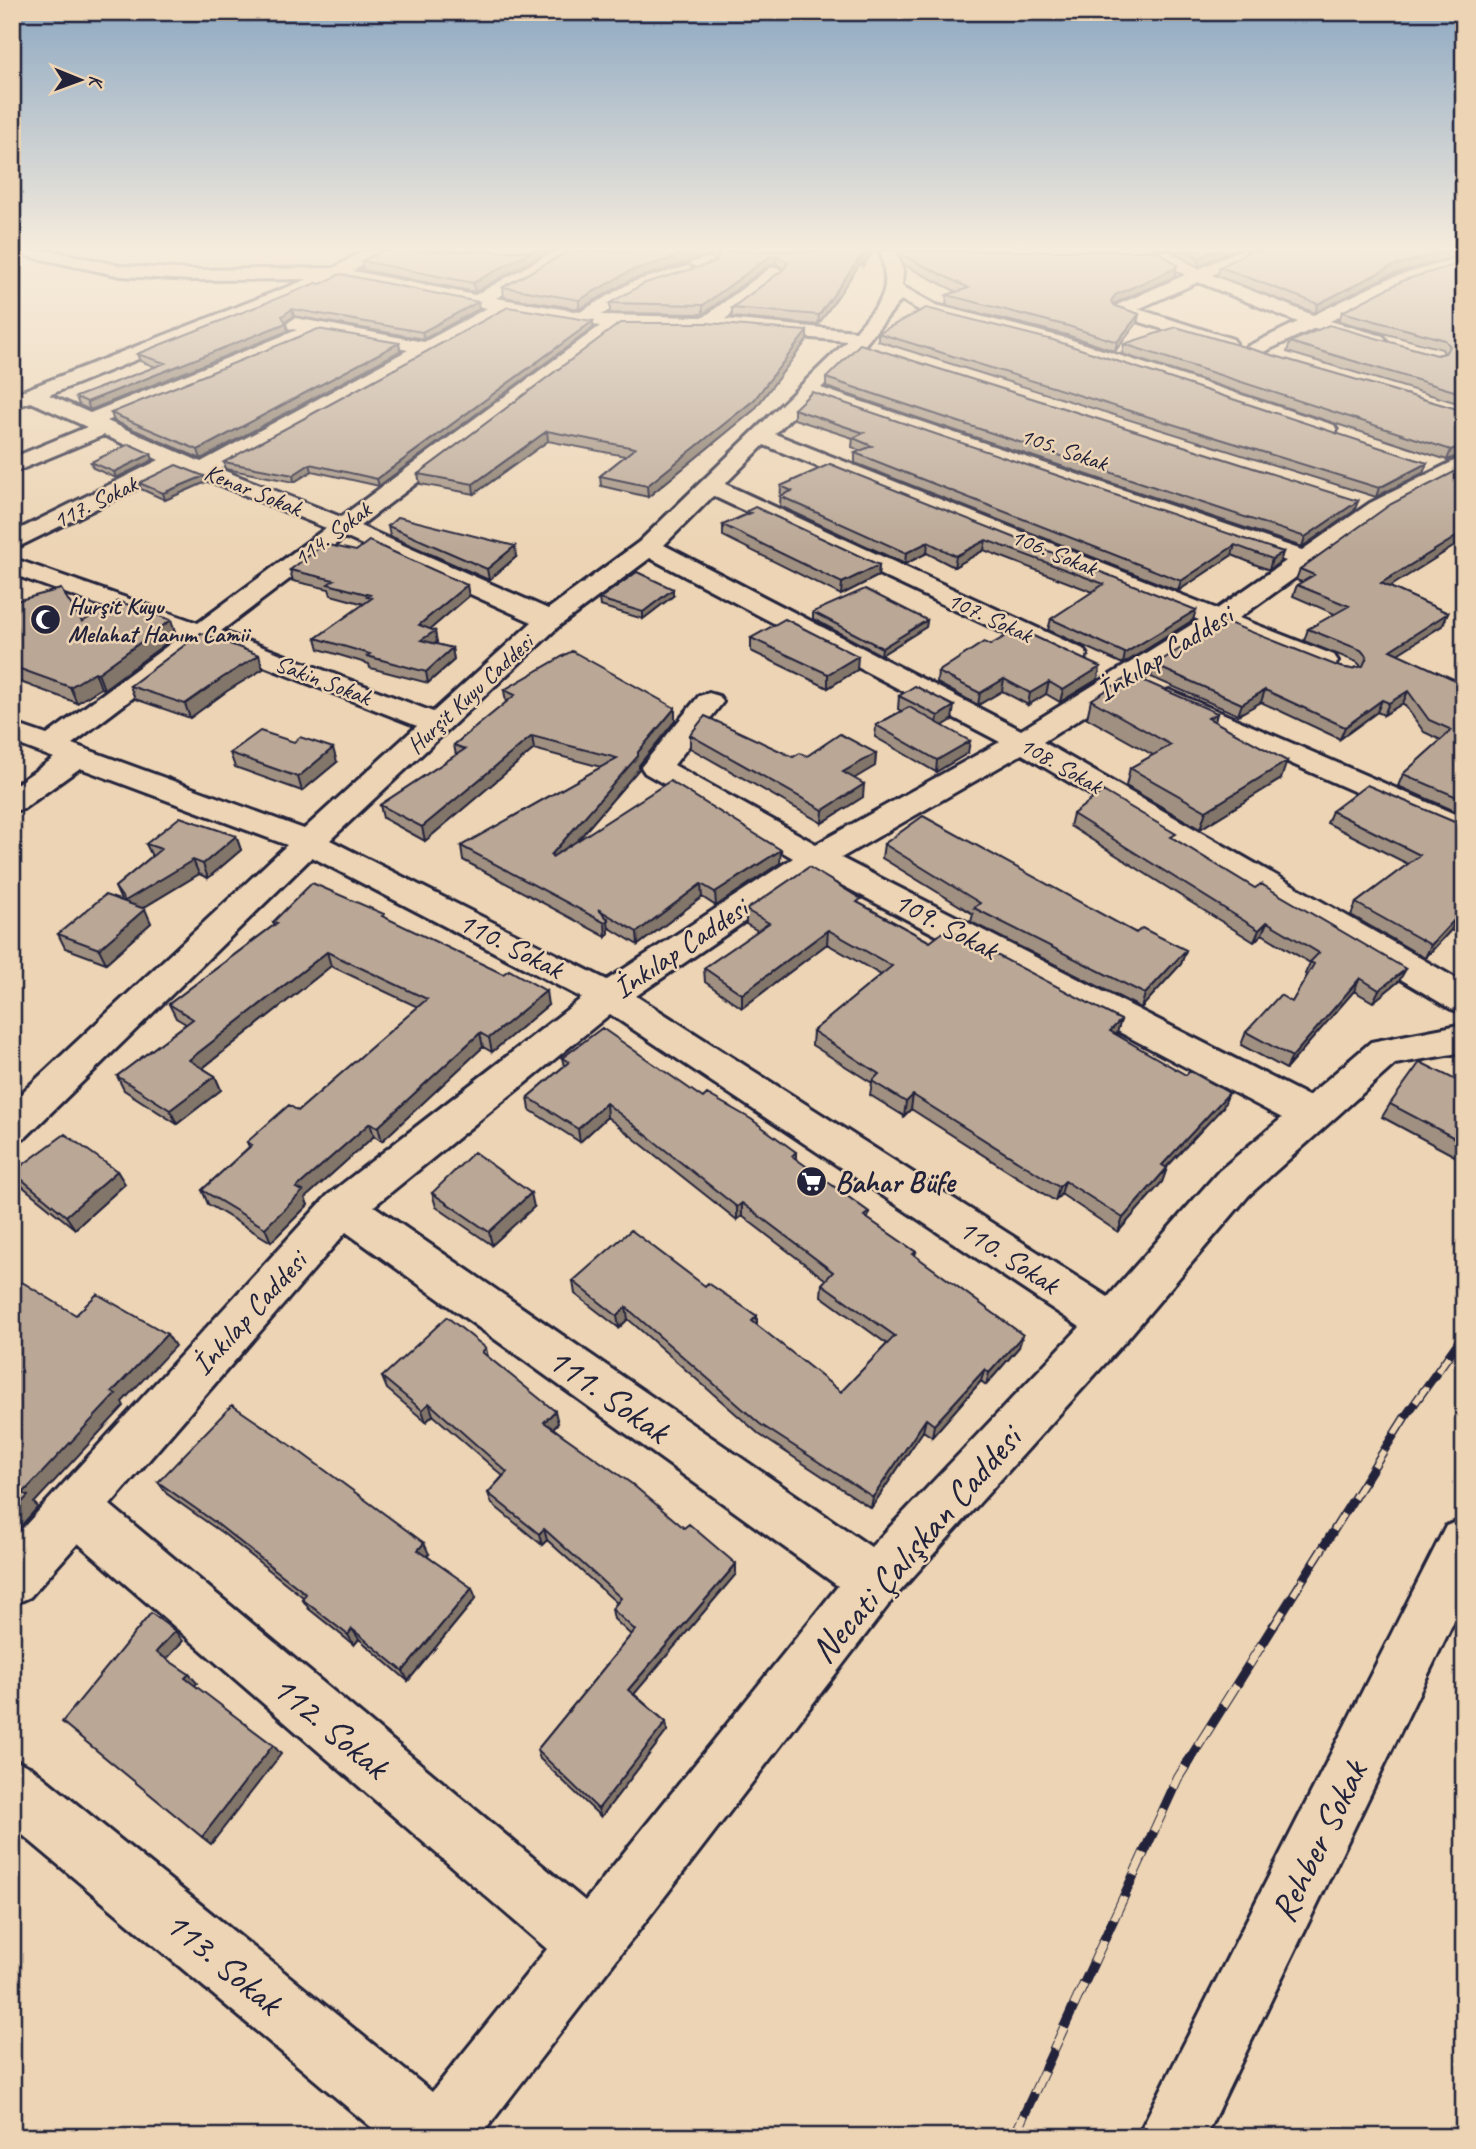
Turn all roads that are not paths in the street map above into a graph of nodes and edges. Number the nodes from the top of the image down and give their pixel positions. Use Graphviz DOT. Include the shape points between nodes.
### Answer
graph roads {
  1 [pos="142,351"];
  2 [pos="265,351"];
  3 [pos="421,351"];
  4 [pos="578,351"];
  5 [pos="857,351"];
  6 [pos="1087,351"];
  7 [pos="1254,351"];
  8 [pos="1280,359"];
  9 [pos="807,390"];
  10 [pos="22,399"];
  11 [pos="99,424"];
  12 [pos="761,436"];
  13 [pos="1345,436"];
  14 [pos="177,460"];
  15 [pos="12,466"];
  16 [pos="1450,468"];
  17 [pos="202,470"];
  18 [pos="710,486"];
  19 [pos="341,526"];
  20 [pos="12,543"];
  21 [pos="648,547"];
  22 [pos="1305,559"];
  23 [pos="12,565"];
  24 [pos="1221,618"];
  25 [pos="550,620"];
  26 [pos="202,633"];
  27 [pos="1346,670"];
  28 [pos="1123,678"];
  29 [pos="709,702"];
  30 [pos="437,724"];
  31 [pos="12,732"];
  32 [pos="1022,742"];
  33 [pos="62,752"];
  34 [pos="12,802"];
  35 [pos="1464,830"];
  36 [pos="309,842"];
  37 [pos="816,858"];
  38 [pos="609,996"];
  39 [pos="1464,1000"];
  40 [pos="1464,1038"];
  41 [pos="1312,1116"];
  42 [pos="12,1126"];
  43 [pos="343,1208"];
  44 [pos="1112,1324"];
  45 [pos="75,1508"];
  46 [pos="1462,1554"];
  47 [pos="12,1579"];
  48 [pos="875,1581"];
  49 [pos="12,1788"];
  50 [pos="588,1944"];
  51 [pos="437,2137"];
  52 [pos="1170,2137"];
  1 -- 10 [label="street"];
  2 -- 11 [label="street"];
  3 -- 17 [label="street"];
  4 -- 19 [label="street, 114. Sokak"];
  5 -- 9 [label="street, Hurşit Kuyu Caddesi"];
  6 -- 13 [label="street"];
  7 -- 8 [label="street"];
  9 -- 12 [label="street, Hurşit Kuyu Caddesi"];
  9 -- 22 [label="street, 105. Sokak"];
  10 -- 11 [label="street, Kenar Sokak"];
  11 -- 14 [label="street, Kenar Sokak"];
  11 -- 15 [label="street"];
  12 -- 18 [label="street, Hurşit Kuyu Caddesi"];
  12 -- 24 [label="street, 106. Sokak"];
  14 -- 17 [label="street, Kenar Sokak"];
  14 -- 20 [label="street, 117. Sokak"];
  16 -- 22 [label="street, İnkılap Caddesi" via="1365,504"];
  17 -- 19 [label="street, Kenar Sokak"];
  18 -- 21 [label="street, Hurşit Kuyu Caddesi"];
  18 -- 28 [label="street, 107. Sokak"];
  19 -- 25 [label="street, Kenar Sokak"];
  19 -- 26 [label="street, 114. Sokak"];
  21 -- 25 [label="street, Hurşit Kuyu Caddesi"];
  21 -- 32 [label="street, 108. Sokak"];
  22 -- 24 [label="street, İnkılap Caddesi"];
  23 -- 26 [label="street, Sakin Sokak"];
  24 -- 27 [label="street, 106. Sokak"];
  24 -- 28 [label="street, İnkılap Caddesi"];
  25 -- 30 [label="street, Hurşit Kuyu Caddesi"];
  26 -- 30 [label="street, Sakin Sokak"];
  26 -- 33 [label="street, 114. Sokak"];
  28 -- 32 [label="street, İnkılap Caddesi"];
  28 -- 35 [label="street, 107. Sokak"];
  29 -- 37 [label="street, 109. Sokak" via="656,767"];
  30 -- 36 [label="street, Hurşit Kuyu Caddesi"];
  31 -- 33 [label="street, 110. Sokak"];
  32 -- 37 [label="street, İnkılap Caddesi"];
  32 -- 39 [label="street, 108. Sokak"];
  33 -- 34 [label="street, 114. Sokak"];
  33 -- 36 [label="street, 110. Sokak"];
  36 -- 38 [label="street, 110. Sokak"];
  36 -- 42 [label="street, Hurşit Kuyu Caddesi"];
  37 -- 38 [label="street, İnkılap Caddesi"];
  37 -- 41 [label="street, 109. Sokak"];
  38 -- 43 [label="street, İnkılap Caddesi"];
  38 -- 44 [label="street, 110. Sokak"];
  40 -- 41 [label="street, Necati Çalışkan Caddesi" via="1384,1052"];
  41 -- 44 [label="street, Necati Çalışkan Caddesi" via="1234,1183"];
  43 -- 45 [label="street, İnkılap Caddesi"];
  43 -- 48 [label="street, 111. Sokak"];
  44 -- 48 [label="street, Necati Çalışkan Caddesi"];
  45 -- 47 [label="street, İnkılap Caddesi"];
  45 -- 50 [label="street, 112. Sokak"];
  46 -- 52 [label="street, Rehber Sokak"];
  48 -- 50 [label="street, Necati Çalışkan Caddesi"];
  49 -- 51 [label="street, 113. Sokak"];
  50 -- 51 [label="street, Necati Çalışkan Caddesi"];
}
